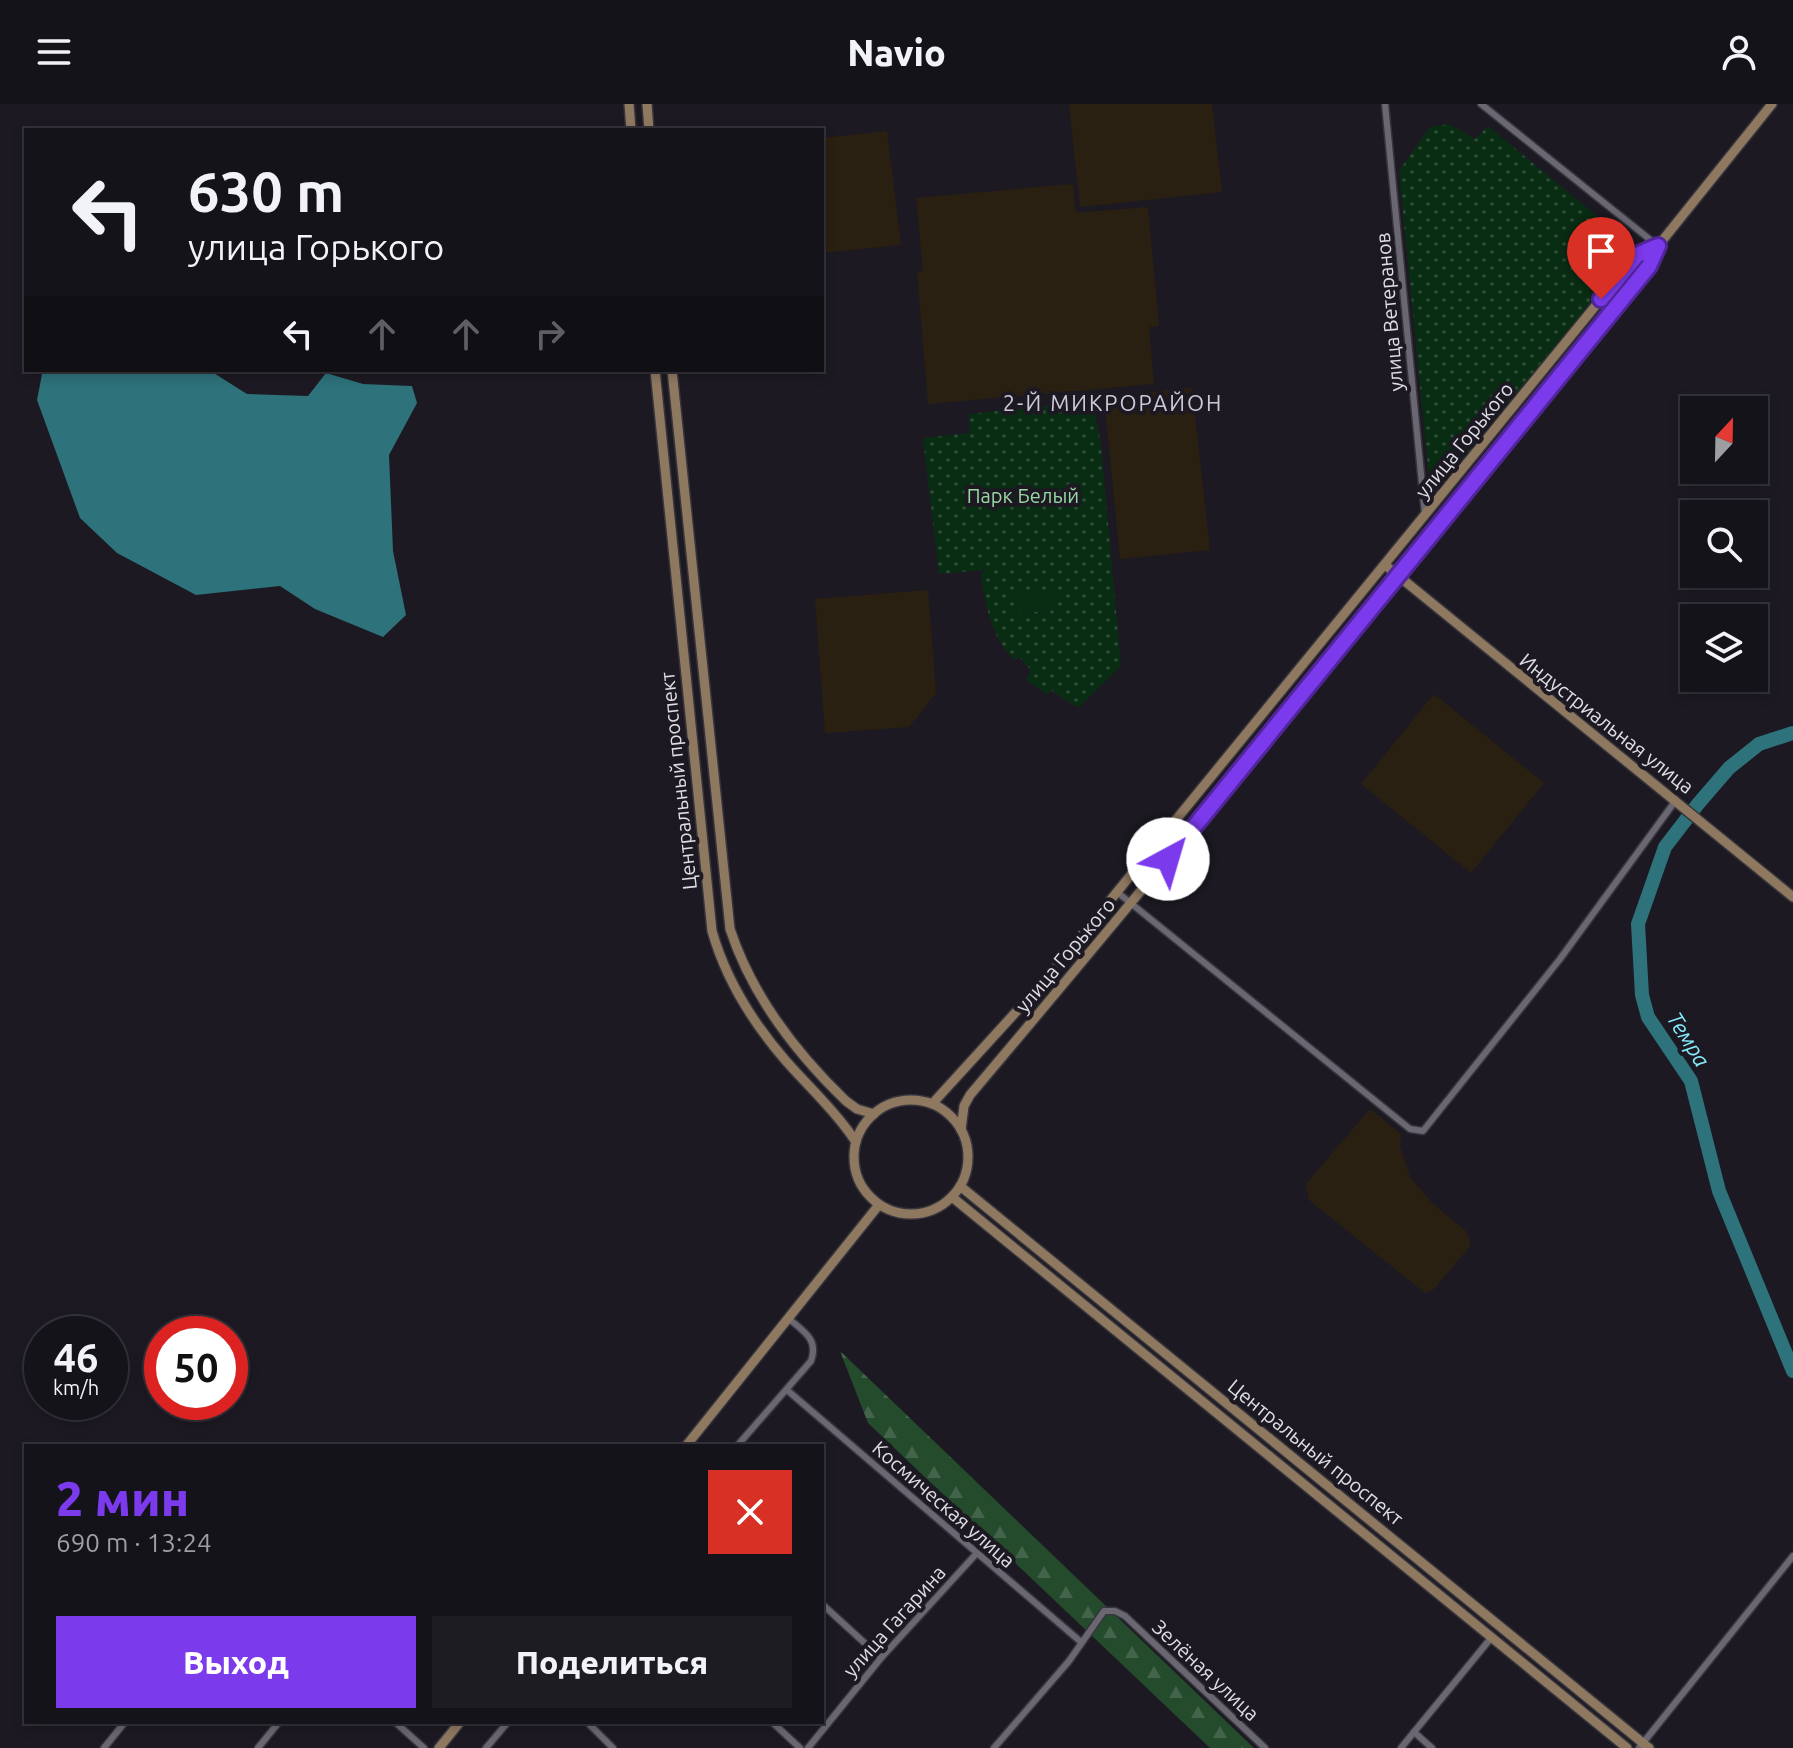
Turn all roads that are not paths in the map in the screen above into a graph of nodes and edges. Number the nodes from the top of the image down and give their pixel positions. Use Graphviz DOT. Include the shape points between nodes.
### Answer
graph roads {
  1 [pos="629,104"];
  2 [pos="647,104"];
  3 [pos="1385,104"];
  4 [pos="1772,104"];
  5 [pos="1484,105"];
  6 [pos="631,128"];
  7 [pos="649,128"];
  8 [pos="1658,246"];
  9 [pos="655,372"];
  10 [pos="672,372"];
  11 [pos="1425,516"];
  12 [pos="1385,565"];
  13 [pos="1399,577"];
  14 [pos="694,582"];
  15 [pos="677,583"];
  16 [pos="1676,800"];
  17 [pos="1117,892"];
  18 [pos="1793,897"];
  19 [pos="1132,905"];
  20 [pos="746,971"];
  21 [pos="730,979"];
  22 [pos="932,1104"];
  23 [pos="874,1114"];
  24 [pos="961,1130"];
  25 [pos="856,1142"];
  26 [pos="960,1186"];
  27 [pos="952,1197"];
  28 [pos="878,1206"];
  29 [pos="788,1318"];
  30 [pos="787,1390"];
  31 [pos="688,1444"];
  32 [pos="739,1444"];
  33 [pos="976,1554"];
  34 [pos="1793,1556"];
  35 [pos="824,1606"];
  36 [pos="1491,1638"];
  37 [pos="1081,1642"];
  38 [pos="881,1658"];
  39 [pos="123,1724"];
  40 [pos="277,1724"];
  41 [pos="397,1724"];
  42 [pos="458,1724"];
  43 [pos="506,1724"];
  44 [pos="589,1724"];
  45 [pos="774,1724"];
  46 [pos="1414,1732"];
  47 [pos="1644,1746"];
  48 [pos="104,1748"];
  49 [pos="258,1748"];
  50 [pos="424,1748"];
  51 [pos="439,1748"];
  52 [pos="486,1748"];
  53 [pos="613,1748"];
  54 [pos="800,1748"];
  55 [pos="808,1748"];
  56 [pos="994,1748"];
  57 [pos="1265,1748"];
  58 [pos="1401,1748"];
  59 [pos="1432,1748"];
  60 [pos="1627,1748"];
  1 -- 6 [label="main road"];
  2 -- 7 [label="main road"];
  3 -- 11 [label="street, улица Ветеранов"];
  4 -- 8 [label="main road, улица Горького"];
  5 -- 8 [label="street"];
  8 -- 11 [label="main road, улица Горького" via="1637,255"];
  8 -- 13 [label="main road, улица Горького" via="1649,266"];
  9 -- 15 [label="main road, Центральный проспект"];
  10 -- 14 [label="main road, Центральный проспект"];
  11 -- 12 [label="main road, улица Горького"];
  12 -- 13 [label="main road, Индустриальная улица"];
  12 -- 17 [label="main road, улица Горького"];
  13 -- 16 [label="main road, Индустриальная улица"];
  13 -- 19 [label="main road, улица Горького"];
  14 -- 15 [label="main road"];
  14 -- 20 [label="main road, Центральный проспект" via="730,929"];
  15 -- 21 [label="main road, Центральный проспект" via="707,896 712,931"];
  16 -- 18 [label="main road, Индустриальная улица"];
  16 -- 19 [label="street" via="1560,959 1423,1131 1410,1129"];
  17 -- 19 [label="street"];
  17 -- 22 [label="main road, улица Горького"];
  19 -- 24 [label="main road, улица Горького" via="970,1095"];
  20 -- 21 [label="main road"];
  20 -- 23 [label="main road, Центральный проспект" via="780,1027 811,1064 857,1109"];
  21 -- 25 [label="main road, Центральный проспект" via="776,1048"];
  22 -- 23 [label="main road" via="898,1102"];
  22 -- 24 [label="main road"];
  23 -- 25 [label="main road"];
  24 -- 26 [label="main road" via="968,1156"];
  25 -- 28 [label="main road" via="856,1175"];
  26 -- 27 [label="main road"];
  26 -- 47 [label="main road, Центральный проспект"];
  27 -- 28 [label="main road" via="912,1214"];
  27 -- 36 [label="main road, Центральный проспект"];
  28 -- 29 [label="main road"];
  29 -- 30 [label="street" via="815,1349"];
  29 -- 31 [label="main road"];
  30 -- 32 [label="street"];
  30 -- 33 [label="street, Космическая улица"];
  33 -- 37 [label="street, Космическая улица"];
  33 -- 38 [label="street, улица Гагарина"];
  34 -- 47 [label="street"];
  35 -- 38 [label="street"];
  36 -- 46 [label="street"];
  36 -- 60 [label="main road, Центральный проспект"];
  37 -- 56 [label="street"];
  37 -- 57 [label="street, Зелёная улица" via="1104,1611 1125,1616"];
  38 -- 55 [label="street, улица Гагарина"];
  39 -- 48 [label="street"];
  40 -- 49 [label="street"];
  41 -- 50 [label="street"];
  42 -- 51 [label="main road"];
  43 -- 52 [label="street"];
  44 -- 53 [label="street"];
  45 -- 54 [label="street"];
  46 -- 58 [label="street"];
  46 -- 59 [label="street"];
}
